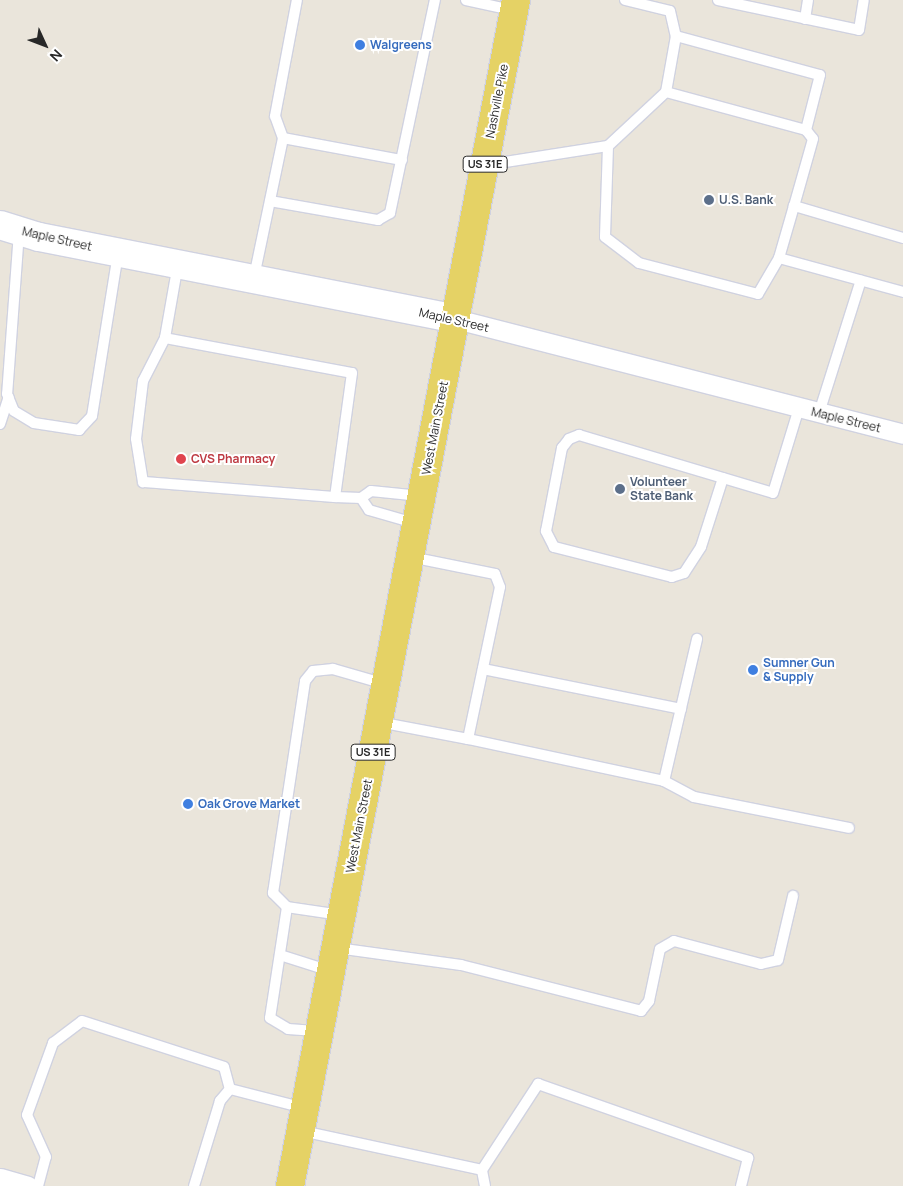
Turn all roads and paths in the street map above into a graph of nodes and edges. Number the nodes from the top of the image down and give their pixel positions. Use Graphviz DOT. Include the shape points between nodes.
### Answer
graph roads {
  1 [pos="297,0"];
  2 [pos="435,0"];
  3 [pos="466,0"];
  4 [pos="625,0"];
  5 [pos="718,0"];
  6 [pos="808,0"];
  7 [pos="864,0"];
  8 [pos="515,5"];
  9 [pos="805,19"];
  10 [pos="676,36"];
  11 [pos="666,92"];
  12 [pos="806,130"];
  13 [pos="283,138"];
  14 [pos="608,146"];
  15 [pos="402,160"];
  16 [pos="485,165"];
  17 [pos="270,201"];
  18 [pos="794,206"];
  19 [pos="10,228"];
  20 [pos="903,238"];
  21 [pos="118,252"];
  22 [pos="779,258"];
  23 [pos="179,263"];
  24 [pos="254,278"];
  25 [pos="861,280"];
  26 [pos="903,292"];
  27 [pos="456,319"];
  28 [pos="165,338"];
  29 [pos="9,397"];
  30 [pos="799,408"];
  31 [pos="819,413"];
  32 [pos="0,424"];
  33 [pos="903,434"];
  34 [pos="723,478"];
  35 [pos="422,496"];
  36 [pos="335,497"];
  37 [pos="361,498"];
  38 [pos="417,524"];
  39 [pos="410,557"];
  40 [pos="697,639"];
  41 [pos="483,668"];
  42 [pos="386,684"];
  43 [pos="681,709"];
  44 [pos="379,722"];
  45 [pos="468,739"];
  46 [pos="664,782"];
  47 [pos="849,828"];
  48 [pos="793,896"];
  49 [pos="287,907"];
  50 [pos="342,915"];
  51 [pos="280,955"];
  52 [pos="334,960"];
  53 [pos="320,1032"];
  54 [pos="230,1089"];
  55 [pos="303,1120"];
  56 [pos="482,1170"];
  57 [pos="0,1178"];
  58 [pos="28,1186"];
  59 [pos="38,1186"];
  60 [pos="194,1186"];
  61 [pos="290,1186"];
  62 [pos="484,1186"];
  63 [pos="741,1186"];
  1 -- 13 [label="lane" via="274,116"];
  2 -- 15 [label="lane"];
  3 -- 8 [label="lane"];
  4 -- 10 [label="lane" via="670,11"];
  5 -- 9 [label="lane"];
  6 -- 9 [label="lane"];
  7 -- 9 [label="lane" via="859,30"];
  8 -- 16 [label="main road, Nashville Pike / US 31E"];
  10 -- 11 [label="lane"];
  10 -- 12 [label="lane" via="820,75"];
  11 -- 12 [label="lane"];
  11 -- 14 [label="lane"];
  12 -- 18 [label="lane" via="813,139"];
  13 -- 15 [label="lane"];
  13 -- 17 [label="lane"];
  14 -- 16 [label="lane"];
  14 -- 22 [label="lane" via="605,237 639,263 758,294"];
  15 -- 17 [label="lane" via="390,213 378,220"];
  16 -- 27 [label="main road, Nashville Pike / US 31E"];
  17 -- 24 [label="lane"];
  18 -- 20 [label="lane"];
  18 -- 22 [label="lane"];
  19 -- 21 [label="street, Maple Street"];
  19 -- 29 [label="lane"];
  21 -- 23 [label="street, Maple Street"];
  21 -- 29 [label="lane" via="92,416 79,430 34,423 14,410"];
  22 -- 25 [label="lane"];
  23 -- 24 [label="street, Maple Street"];
  23 -- 28 [label="lane"];
  24 -- 27 [label="street, Maple Street"];
  25 -- 26 [label="lane"];
  25 -- 31 [label="lane"];
  27 -- 30 [label="street, Maple Street"];
  27 -- 35 [label="main road, West Main Street / US 31E"];
  28 -- 36 [label="lane" via="352,373"];
  28 -- 36 [label="lane" via="143,381 136,439 143,482"];
  29 -- 32 [label="lane"];
  30 -- 31 [label="street, Maple Street"];
  30 -- 34 [label="lane" via="773,493"];
  31 -- 33 [label="street, Maple Street"];
  34 -- 34 [label="lane" via="701,547 684,573 672,577 554,547 546,531 546,517 562,448 579,434"];
  35 -- 37 [label="lane" via="371,491"];
  35 -- 38 [label="main road, West Main Street / US 31E"];
  36 -- 37 [label="lane"];
  37 -- 38 [label="lane" via="369,510"];
  38 -- 39 [label="main road, West Main Street / US 31E"];
  39 -- 41 [label="lane" via="495,574 500,588"];
  39 -- 42 [label="main road, West Main Street / US 31E"];
  40 -- 43 [label="lane"];
  41 -- 43 [label="lane"];
  41 -- 45 [label="lane"];
  42 -- 44 [label="main road, West Main Street / US 31E"];
  42 -- 49 [label="lane" via="333,669 313,671 305,681 273,893"];
  43 -- 46 [label="lane"];
  44 -- 45 [label="lane"];
  44 -- 50 [label="main road, West Main Street / US 31E"];
  45 -- 46 [label="lane"];
  46 -- 47 [label="lane" via="694,797"];
  48 -- 52 [label="lane" via="778,960 761,964 674,941 660,949 649,1001 641,1011 461,965"];
  49 -- 50 [label="lane"];
  49 -- 51 [label="lane"];
  50 -- 52 [label="main road, West Main Street / US 31E"];
  51 -- 52 [label="lane"];
  51 -- 53 [label="lane" via="270,1018 288,1029"];
  52 -- 53 [label="main road, West Main Street / US 31E"];
  53 -- 55 [label="main road, West Main Street / US 31E"];
  54 -- 55 [label="lane"];
  54 -- 59 [label="lane" via="224,1067 82,1022 53,1042 27,1115 46,1157"];
  54 -- 60 [label="lane" via="220,1101"];
  55 -- 56 [label="lane"];
  55 -- 61 [label="main road, West Main Street / US 31E"];
  56 -- 62 [label="lane"];
  56 -- 63 [label="lane" via="538,1084 748,1158"];
  57 -- 58 [label="street"];
}
